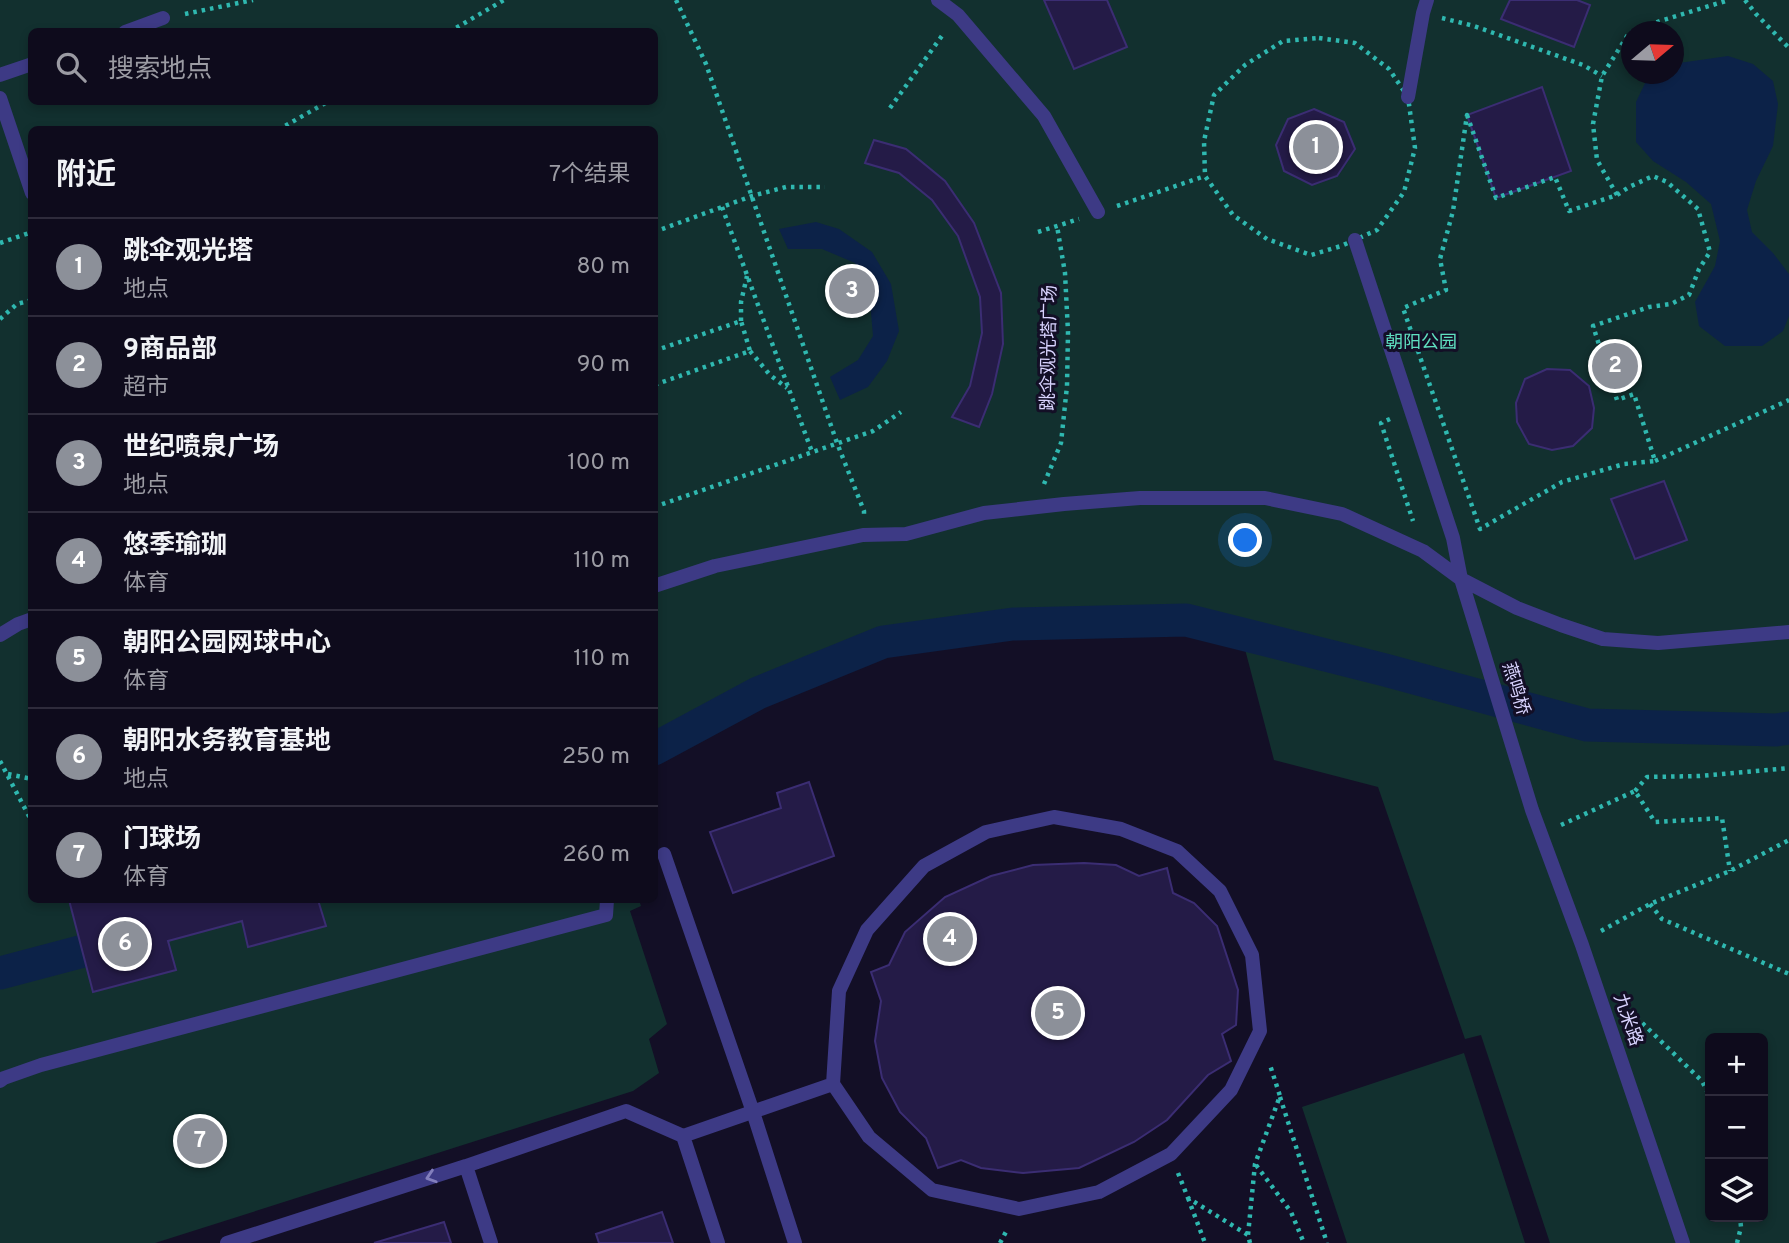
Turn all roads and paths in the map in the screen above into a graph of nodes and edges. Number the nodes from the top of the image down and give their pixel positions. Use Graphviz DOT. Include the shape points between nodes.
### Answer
graph roads {
  1 [pos="253,0"];
  2 [pos="504,0"];
  3 [pos="676,0"];
  4 [pos="937,0"];
  5 [pos="1729,0"];
  6 [pos="1745,0"];
  7 [pos="1425,6"];
  8 [pos="958,15"];
  9 [pos="163,18"];
  10 [pos="1660,21"];
  11 [pos="136,28"];
  12 [pos="456,28"];
  13 [pos="1621,46"];
  14 [pos="1789,48"];
  15 [pos="28,65"];
  16 [pos="0,75"];
  17 [pos="1602,76"];
  18 [pos="1408,97"];
  19 [pos="0,98"];
  20 [pos="322,105"];
  21 [pos="890,108"];
  22 [pos="285,126"];
  23 [pos="28,181"];
  24 [pos="825,187"];
  25 [pos="1617,195"];
  26 [pos="752,196"];
  27 [pos="722,207"];
  28 [pos="1098,212"];
  29 [pos="1057,226"];
  30 [pos="658,231"];
  31 [pos="28,233"];
  32 [pos="1354,240"];
  33 [pos="0,243"];
  34 [pos="747,275"];
  35 [pos="28,301"];
  36 [pos="0,319"];
  37 [pos="741,321"];
  38 [pos="658,350"];
  39 [pos="750,351"];
  40 [pos="658,384"];
  41 [pos="788,388"];
  42 [pos="1789,401"];
  43 [pos="901,412"];
  44 [pos="837,443"];
  45 [pos="812,452"];
  46 [pos="1655,461"];
  47 [pos="658,506"];
  48 [pos="1035,508"];
  49 [pos="863,535"];
  50 [pos="1461,579"];
  51 [pos="658,585"];
  52 [pos="28,620"];
  53 [pos="1789,632"];
  54 [pos="0,635"];
  55 [pos="0,761"];
  56 [pos="1789,768"];
  57 [pos="7,774"];
  58 [pos="28,778"];
  59 [pos="1635,790"];
  60 [pos="1532,810"];
  61 [pos="28,814"];
  62 [pos="1564,836"];
  63 [pos="1789,840"];
  64 [pos="664,854"];
  65 [pos="1730,871"];
  66 [pos="607,903"];
  67 [pos="1650,904"];
  68 [pos="1582,945"];
  69 [pos="1789,974"];
  70 [pos="1600,998"];
  71 [pos="1260,1031"];
  72 [pos="0,1081"];
  73 [pos="833,1084"];
  74 [pos="1280,1096"];
  75 [pos="1710,1096"];
  76 [pos="753,1112"];
  77 [pos="683,1136"];
  78 [pos="1171,1154"];
  79 [pos="1255,1164"];
  80 [pos="466,1166"];
  81 [pos="1188,1198"];
  82 [pos="1740,1222"];
  83 [pos="1248,1235"];
  84 [pos="227,1243"];
  85 [pos="491,1243"];
  86 [pos="718,1243"];
  87 [pos="795,1243"];
  88 [pos="1205,1243"];
  89 [pos="1250,1243"];
  90 [pos="1304,1243"];
  91 [pos="1327,1243"];
  92 [pos="1683,1243"];
  93 [pos="1737,1243"];
  1 -- 9 [label="path"];
  2 -- 12 [label="path"];
  3 -- 26 [label="path" via="706,64"];
  4 -- 8 [label="lane"];
  5 -- 10 [label="path"];
  6 -- 14 [label="path"];
  7 -- 17 [label="path"];
  7 -- 18 [label="lane"];
  8 -- 21 [label="path"];
  8 -- 28 [label="lane" via="1044,116"];
  9 -- 11 [label="lane"];
  13 -- 17 [label="path"];
  15 -- 16 [label="lane"];
  17 -- 25 [label="path" via="1593,124 1597,160"];
  18 -- 32 [label="path" via="1415,148 1404,192 1377,230"];
  18 -- 32 [label="path" via="1389,69 1355,43 1319,38 1283,41 1245,65 1214,95 1204,141 1205,176 1233,215 1267,239 1311,255"];
  19 -- 23 [label="lane"];
  20 -- 22 [label="path"];
  24 -- 26 [label="path" via="786,187"];
  25 -- 46 [label="path" via="1653,176 1667,182 1698,209 1710,252 1689,295 1593,326 1617,400 1634,394"];
  25 -- 46 [label="path" via="1569,211 1555,177 1496,198 1467,115 1453,211 1440,259 1446,290 1403,308 1480,529 1562,482 1623,464"];
  26 -- 27 [label="path"];
  26 -- 44 [label="path"];
  27 -- 30 [label="path"];
  27 -- 34 [label="path"];
  29 -- 48 [label="path, 跳伞观光塔广场" via="1065,273 1067,386 1061,443"];
  31 -- 33 [label="path"];
  32 -- 50 [label="lane, 燕鸣桥" via="1453,538"];
  34 -- 37 [label="path"];
  34 -- 41 [label="path"];
  35 -- 36 [label="path"];
  37 -- 38 [label="path"];
  37 -- 39 [label="path"];
  39 -- 40 [label="path"];
  39 -- 41 [label="path"];
  41 -- 45 [label="path"];
  42 -- 46 [label="path"];
  43 -- 44 [label="path" via="873,431"];
  44 -- 45 [label="path"];
  44 -- 49 [label="path" via="864,511"];
  45 -- 47 [label="path"];
  48 -- 49 [label="lane" via="984,513 906,534"];
  48 -- 50 [label="lane" via="1140,498 1265,498 1342,514 1423,551"];
  49 -- 51 [label="lane" via="715,566"];
  50 -- 53 [label="lane" via="1517,608 1603,639 1658,643"];
  50 -- 60 [label="lane, 燕鸣桥"];
  52 -- 54 [label="lane"];
  55 -- 57 [label="path"];
  56 -- 59 [label="path" via="1647,777"];
  57 -- 58 [label="path"];
  57 -- 61 [label="path"];
  59 -- 62 [label="path" via="1560,824"];
  59 -- 65 [label="path" via="1655,822 1722,818"];
  60 -- 68 [label="lane, 九米路"];
  63 -- 65 [label="path"];
  64 -- 76 [label="lane"];
  65 -- 67 [label="path"];
  66 -- 72 [label="lane" via="606,915 41,1065"];
  67 -- 68 [label="path"];
  67 -- 69 [label="path" via="1662,919"];
  68 -- 70 [label="lane, 九米路"];
  70 -- 75 [label="path" via="1634,1016 1702,1081"];
  70 -- 92 [label="lane, 九米路"];
  71 -- 73 [label="lane" via="1252,955 1220,891 1177,851 1121,829 1054,817 986,832 924,866 867,930 839,991"];
  71 -- 74 [label="path"];
  71 -- 78 [label="lane" via="1231,1090"];
  73 -- 76 [label="lane"];
  73 -- 78 [label="lane" via="869,1137 932,1190 1018,1209 1099,1192"];
  74 -- 79 [label="path"];
  74 -- 91 [label="path"];
  76 -- 77 [label="lane"];
  76 -- 87 [label="lane"];
  77 -- 80 [label="lane" via="626,1111"];
  77 -- 86 [label="lane"];
  78 -- 81 [label="path"];
  79 -- 83 [label="path"];
  79 -- 90 [label="path" via="1291,1212"];
  80 -- 84 [label="lane, one-way"];
  80 -- 85 [label="lane"];
  81 -- 83 [label="path"];
  81 -- 88 [label="path"];
  82 -- 93 [label="path"];
  83 -- 89 [label="path"];
}
